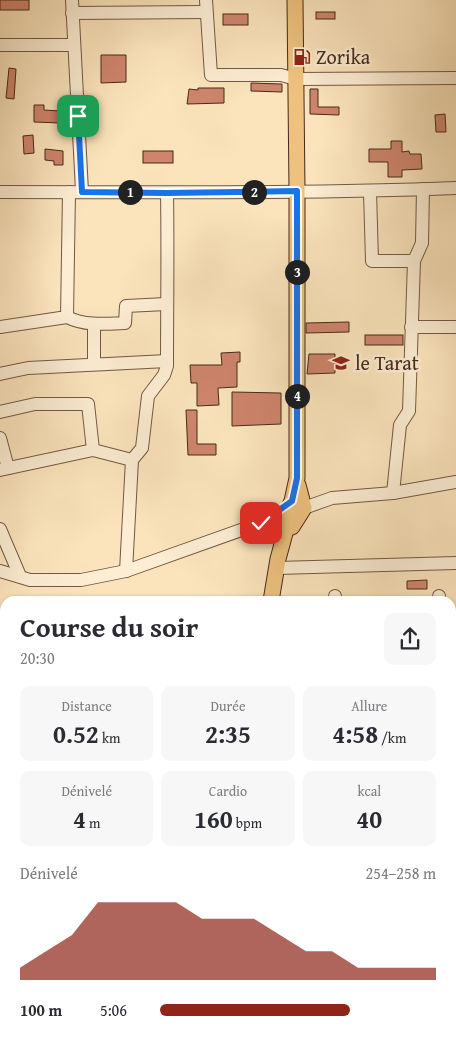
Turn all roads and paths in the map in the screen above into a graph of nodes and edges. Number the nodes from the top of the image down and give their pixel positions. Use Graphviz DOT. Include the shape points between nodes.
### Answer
graph roads {
  1 [pos="295,0"];
  2 [pos="72,6"];
  3 [pos="206,6"];
  4 [pos="0,44"];
  5 [pos="74,45"];
  6 [pos="456,78"];
  7 [pos="296,79"];
  8 [pos="456,188"];
  9 [pos="423,189"];
  10 [pos="297,191"];
  11 [pos="370,191"];
  12 [pos="0,192"];
  13 [pos="69,192"];
  14 [pos="82,192"];
  15 [pos="166,193"];
  16 [pos="414,262"];
  17 [pos="166,304"];
  18 [pos="67,317"];
  19 [pos="94,324"];
  20 [pos="0,327"];
  21 [pos="411,327"];
  22 [pos="456,327"];
  23 [pos="167,362"];
  24 [pos="94,364"];
  25 [pos="0,374"];
  26 [pos="0,412"];
  27 [pos="0,438"];
  28 [pos="93,450"];
  29 [pos="132,460"];
  30 [pos="4,469"];
  31 [pos="456,482"];
  32 [pos="394,492"];
  33 [pos="296,506"];
  34 [pos="0,529"];
  35 [pos="277,563"];
  36 [pos="456,563"];
  37 [pos="0,571"];
  38 [pos="126,571"];
  39 [pos="20,576"];
  40 [pos="272,596"];
  1 -- 7 [label="main road"];
  2 -- 3 [label="street"];
  2 -- 5 [label="street"];
  3 -- 7 [label="street" via="211,75 281,75"];
  4 -- 5 [label="street"];
  5 -- 14 [label="street"];
  6 -- 7 [label="street"];
  7 -- 10 [label="main road"];
  8 -- 9 [label="street"];
  9 -- 11 [label="street"];
  9 -- 16 [label="street" via="422,243"];
  10 -- 11 [label="street"];
  10 -- 15 [label="street"];
  10 -- 33 [label="main road"];
  11 -- 16 [label="street" via="372,262"];
  12 -- 13 [label="street"];
  13 -- 14 [label="street"];
  13 -- 18 [label="street"];
  14 -- 15 [label="street"];
  15 -- 17 [label="street"];
  16 -- 21 [label="street"];
  17 -- 19 [label="street" via="126,306 125,323"];
  17 -- 23 [label="street"];
  18 -- 19 [label="street" via="76,322"];
  18 -- 20 [label="street"];
  19 -- 24 [label="street"];
  21 -- 22 [label="street"];
  21 -- 32 [label="street" via="409,411 400,425"];
  23 -- 24 [label="street"];
  23 -- 29 [label="street" via="164,374 148,396 142,448"];
  24 -- 25 [label="street" via="28,368"];
  26 -- 28 [label="street" via="35,404 88,404"];
  27 -- 30 [label="street"];
  28 -- 29 [label="street"];
  28 -- 30 [label="street"];
  29 -- 38 [label="street"];
  31 -- 32 [label="street"];
  32 -- 33 [label="street"];
  33 -- 35 [label="main road"];
  33 -- 38 [label="street" via="261,523"];
  34 -- 39 [label="street"];
  35 -- 36 [label="street"];
  35 -- 40 [label="main road"];
  37 -- 39 [label="street"];
  38 -- 39 [label="street" via="81,580 30,580"];
}
